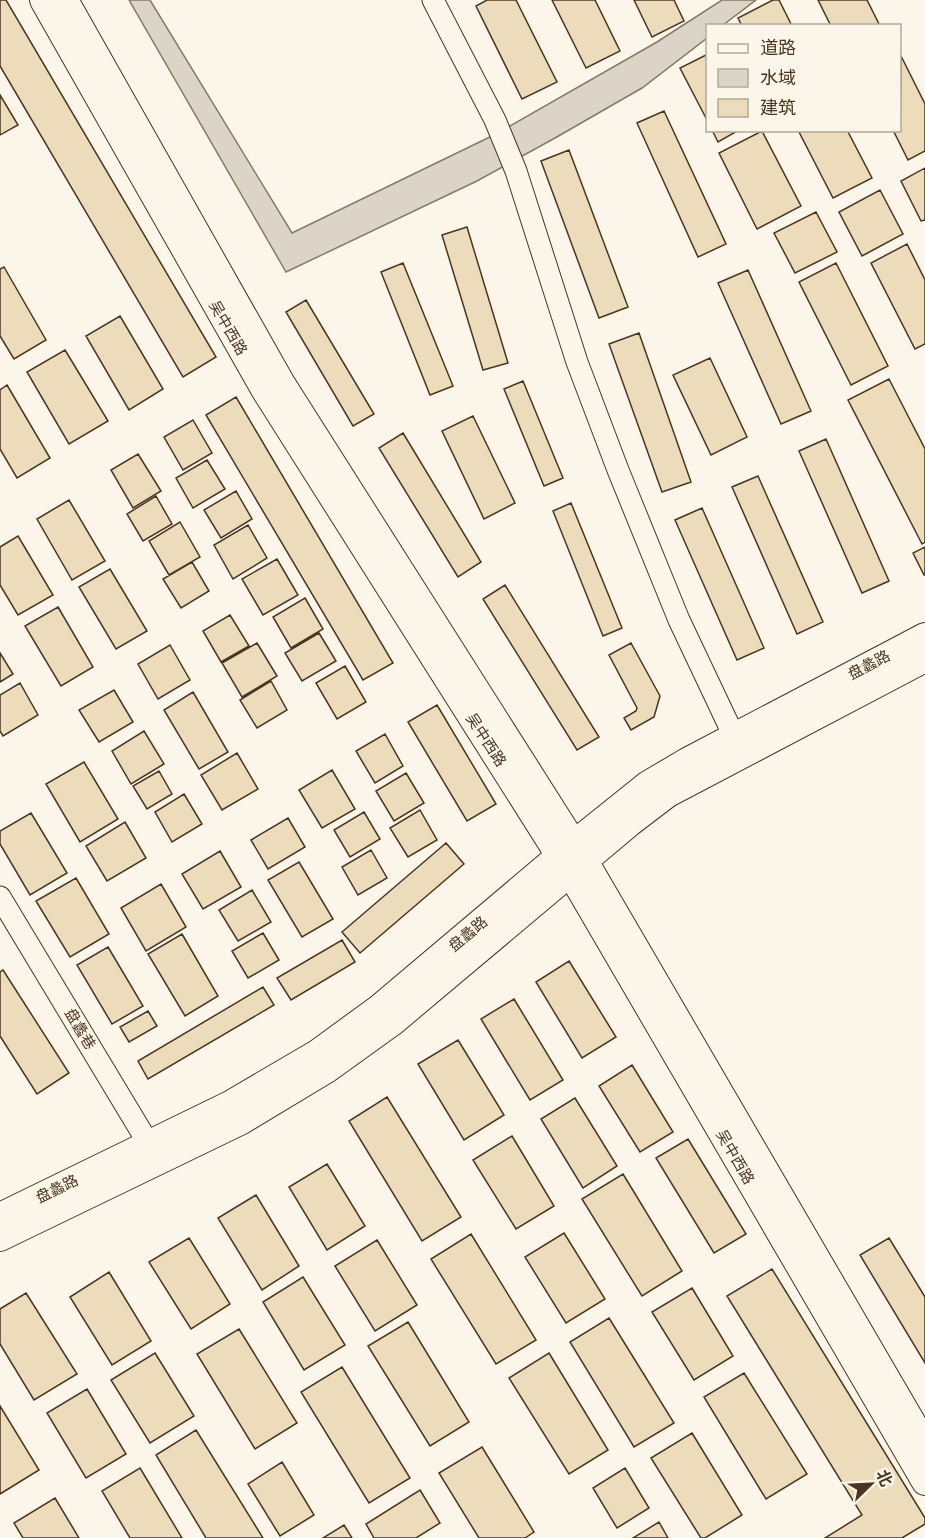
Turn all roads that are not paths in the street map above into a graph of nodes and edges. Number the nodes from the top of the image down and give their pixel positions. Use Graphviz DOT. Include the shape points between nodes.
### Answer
graph roads {
  1 [pos="43,0"];
  2 [pos="65,0"];
  3 [pos="432,0"];
  4 [pos="923,647"];
  5 [pos="737,745"];
  6 [pos="572,858"];
  7 [pos="0,897"];
  8 [pos="154,1153"];
  9 [pos="0,1216"];
  10 [pos="0,1238"];
  11 [pos="925,1444"];
  12 [pos="925,1482"];
  1 -- 6 [label="main road, 吴中西路" via="265,391"];
  2 -- 6 [label="main road, 吴中西路" via="287,392"];
  3 -- 5 [label="street" via="495,120 516,171 577,362 618,470 679,620"];
  4 -- 5 [label="main road, 盘蠡路"];
  5 -- 6 [label="main road, 盘蠡路" via="630,823"];
  6 -- 8 [label="main road, 盘蠡路" via="418,1002 344,1058 240,1122"];
  6 -- 11 [label="main road, 吴中西路"];
  6 -- 12 [label="main road, 吴中西路"];
  7 -- 8 [label="street, 盘蠡巷"];
  8 -- 9 [label="main road, 盘蠡路"];
  8 -- 10 [label="main road, 盘蠡路"];
}
